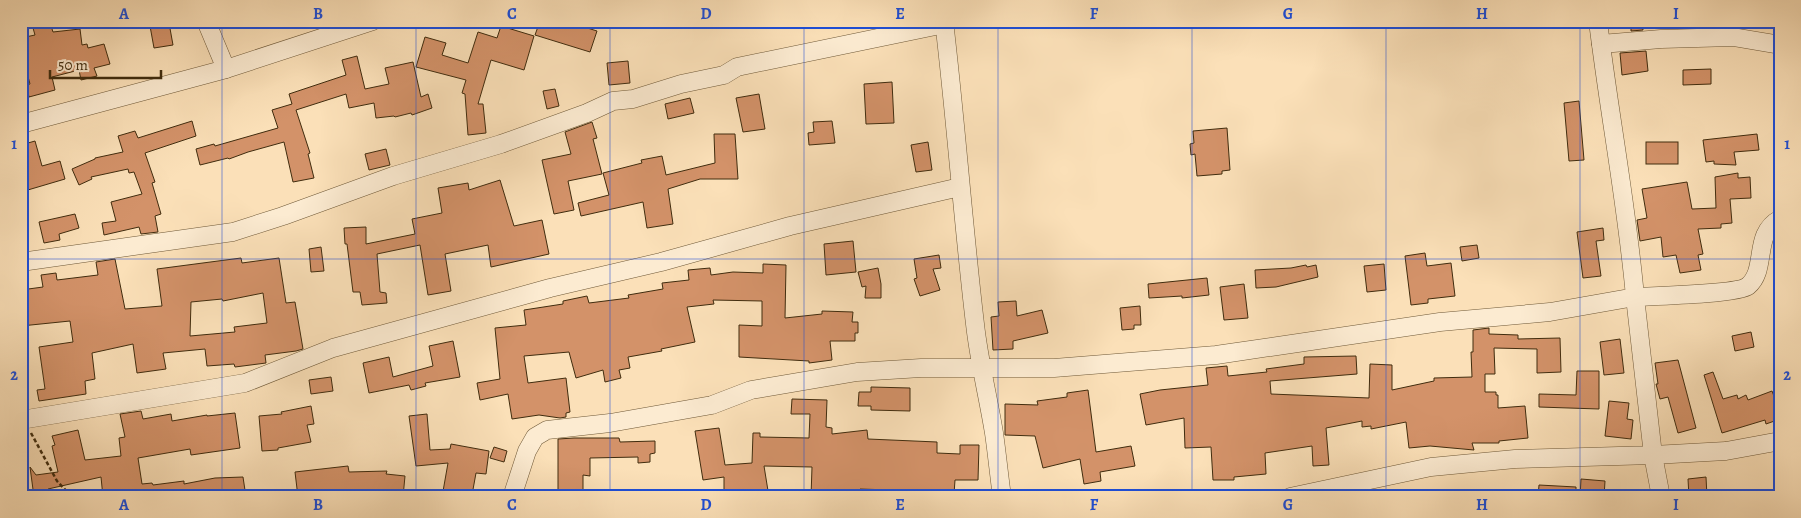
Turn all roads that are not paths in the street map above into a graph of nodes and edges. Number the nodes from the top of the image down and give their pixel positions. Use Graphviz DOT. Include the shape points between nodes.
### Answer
graph roads {
  1 [pos="206,21"];
  2 [pos="373,21"];
  3 [pos="1598,21"];
  4 [pos="944,23"];
  5 [pos="1601,44"];
  6 [pos="1780,45"];
  7 [pos="226,69"];
  8 [pos="21,124"];
  9 [pos="960,186"];
  10 [pos="1780,219"];
  11 [pos="21,262"];
  12 [pos="1635,297"];
  13 [pos="981,369"];
  14 [pos="22,419"];
  15 [pos="1780,441"];
  16 [pos="1653,455"];
  17 [pos="512,497"];
  18 [pos="1002,497"];
  19 [pos="1290,497"];
  20 [pos="1661,497"];
  1 -- 7 [label="street"];
  2 -- 7 [label="street"];
  3 -- 5 [label="street"];
  4 -- 9 [label="street"];
  4 -- 11 [label="street" via="737,67 724,75 632,99 612,100 587,113 501,144 407,172 233,232"];
  5 -- 6 [label="street" via="1733,37"];
  5 -- 12 [label="street"];
  7 -- 8 [label="street"];
  9 -- 13 [label="street"];
  9 -- 14 [label="street" via="550,288 342,346 245,383"];
  10 -- 12 [label="street" via="1766,231 1754,278 1748,286 1708,293"];
  12 -- 13 [label="street" via="1550,312 1440,322 1216,354 1054,368"];
  12 -- 16 [label="street"];
  13 -- 17 [label="street" via="857,372 751,390 712,405 610,423 547,430 535,437 527,451"];
  13 -- 18 [label="street"];
  15 -- 16 [label="street" via="1726,451"];
  16 -- 19 [label="street" via="1514,459 1431,467"];
  16 -- 20 [label="street"];
}
